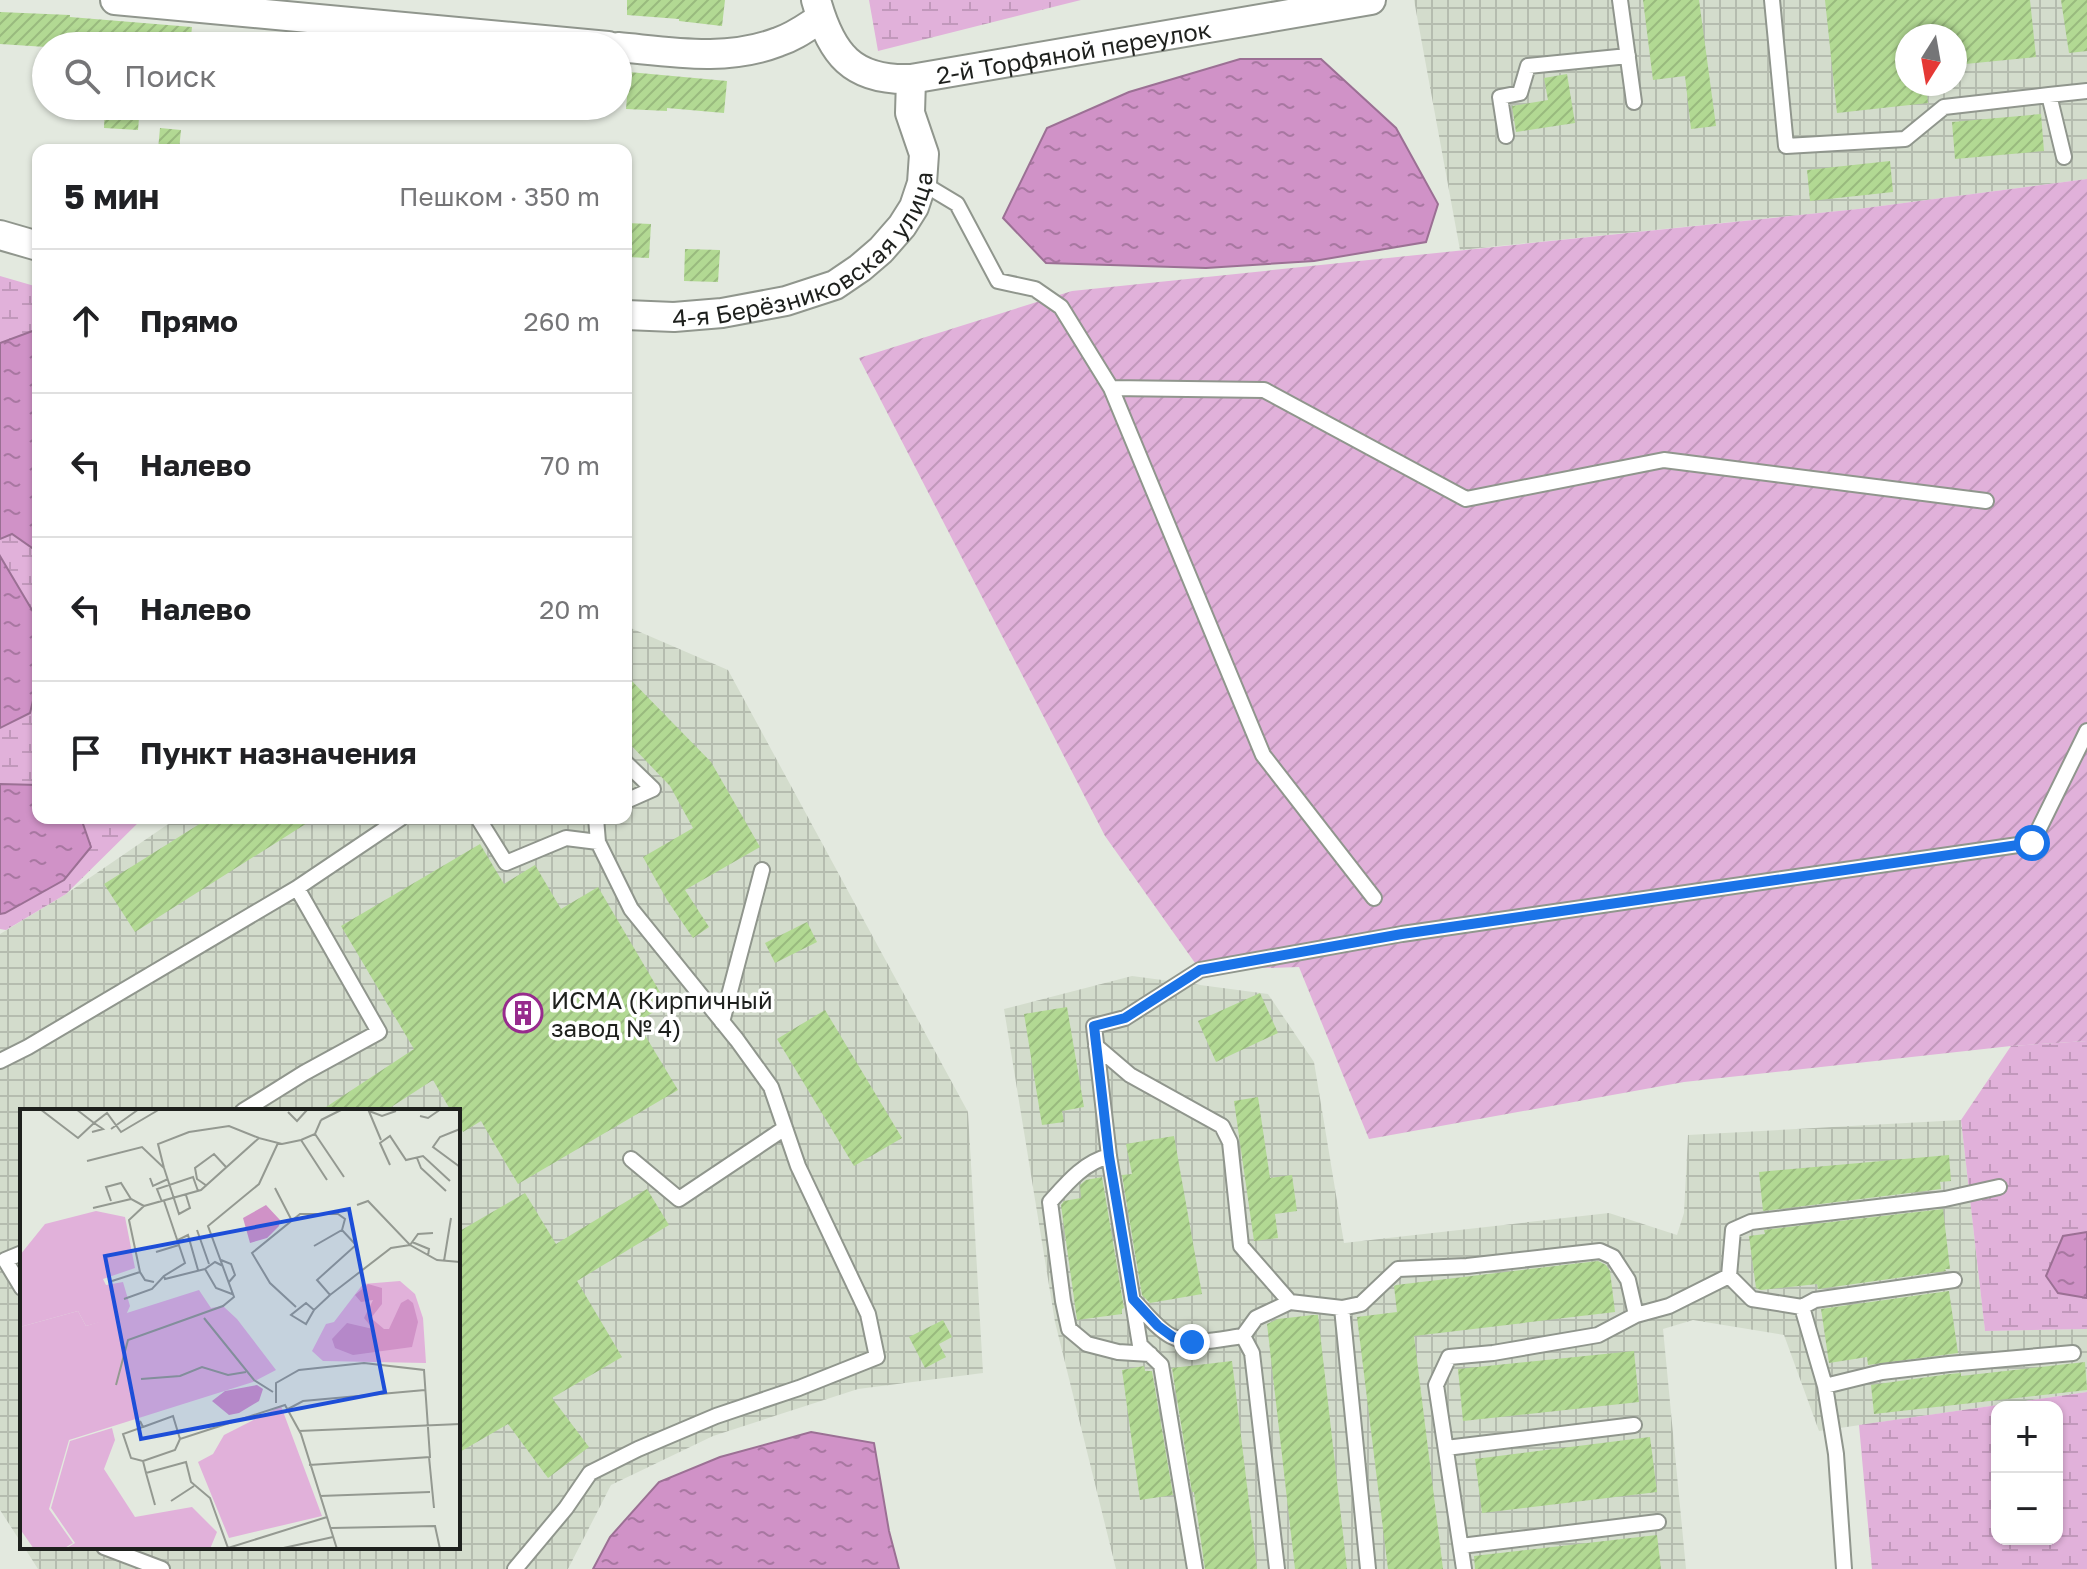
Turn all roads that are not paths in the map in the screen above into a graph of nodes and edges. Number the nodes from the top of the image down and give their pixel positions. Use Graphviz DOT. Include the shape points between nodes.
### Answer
graph roads {
  1 [pos="115,0"];
  2 [pos="1371,0"];
  3 [pos="1620,0"];
  4 [pos="1772,0"];
  5 [pos="819,9"];
  6 [pos="458,32"];
  7 [pos="632,48"];
  8 [pos="1628,56"];
  9 [pos="911,79"];
  10 [pos="2087,91"];
  11 [pos="2049,95"];
  12 [pos="1634,102"];
  13 [pos="1506,136"];
  14 [pos="2064,157"];
  15 [pos="922,183"];
  16 [pos="0,235"];
  17 [pos="32,244"];
  18 [pos="632,315"];
  19 [pos="1111,388"];
  20 [pos="1986,501"];
  21 [pos="2087,731"];
  22 [pos="632,769"];
  23 [pos="632,798"];
  24 [pos="392,824"];
  25 [pos="482,824"];
  26 [pos="596,824"];
  27 [pos="598,842"];
  28 [pos="762,870"];
  29 [pos="297,888"];
  30 [pos="1374,898"];
  31 [pos="722,1022"];
  32 [pos="1096,1046"];
  33 [pos="0,1061"];
  34 [pos="246,1109"];
  35 [pos="785,1128"];
  36 [pos="1109,1156"];
  37 [pos="631,1159"];
  38 [pos="1999,1187"];
  39 [pos="3,1255"];
  40 [pos="1729,1276"];
  41 [pos="1954,1280"];
  42 [pos="20,1285"];
  43 [pos="1133,1299"];
  44 [pos="1290,1302"];
  45 [pos="1802,1307"];
  46 [pos="1342,1308"];
  47 [pos="1636,1315"];
  48 [pos="1243,1336"];
  49 [pos="2073,1353"];
  50 [pos="1150,1354"];
  51 [pos="1825,1386"];
  52 [pos="1634,1425"];
  53 [pos="1446,1448"];
  54 [pos="1658,1522"];
  55 [pos="1461,1546"];
  56 [pos="109,1549"];
  57 [pos="162,1569"];
  58 [pos="515,1569"];
  59 [pos="1195,1569"];
  60 [pos="1277,1569"];
  61 [pos="1368,1569"];
  62 [pos="1464,1569"];
  63 [pos="1844,1569"];
  1 -- 6 [label="street"];
  2 -- 9 [label="street, 2-й Торфяной переулок"];
  3 -- 8 [label="lane"];
  4 -- 11 [label="lane" via="1786,146 1905,139 1944,107"];
  5 -- 7 [label="street" via="794,35 738,53"];
  5 -- 9 [label="street, 2-й Торфяной переулок" via="832,42 855,67 891,80"];
  8 -- 12 [label="lane"];
  8 -- 13 [label="lane" via="1528,66 1520,93 1500,97"];
  9 -- 15 [label="street, 4-я Берёзниковская улица" via="910,113 924,154"];
  10 -- 11 [label="lane"];
  11 -- 14 [label="lane"];
  15 -- 18 [label="street, 4-я Берёзниковская улица" via="902,226 881,250 835,285 722,313"];
  15 -- 19 [label="lane" via="957,204 998,281 1035,289 1061,307"];
  16 -- 17 [label="street"];
  19 -- 20 [label="lane" via="1264,390 1466,499 1664,460"];
  19 -- 30 [label="lane" via="1263,755"];
  21 -- 32 [label="lane" via="2032,843 1402,934 1200,970 1125,1018 1094,1026"];
  22 -- 23 [label="lane" via="653,789"];
  24 -- 29 [label="lane"];
  25 -- 27 [label="lane" via="506,863 566,838"];
  26 -- 27 [label="lane"];
  27 -- 31 [label="lane" via="631,909"];
  28 -- 31 [label="lane"];
  29 -- 33 [label="lane"];
  29 -- 34 [label="lane" via="379,1032"];
  31 -- 35 [label="lane" via="771,1087"];
  32 -- 36 [label="lane"];
  32 -- 44 [label="lane" via="1130,1075 1222,1126 1230,1142 1241,1246"];
  35 -- 37 [label="lane" via="679,1199"];
  35 -- 58 [label="lane" via="868,1314 877,1357 716,1416 590,1473"];
  36 -- 43 [label="lane"];
  36 -- 50 [label="lane" via="1072,1177 1050,1202 1063,1301 1069,1329 1087,1344"];
  38 -- 40 [label="lane" via="1945,1199 1751,1222 1733,1230"];
  39 -- 42 [label="lane"];
  40 -- 45 [label="lane" via="1752,1299"];
  40 -- 47 [label="lane" via="1669,1306"];
  41 -- 45 [label="lane" via="1815,1300"];
  43 -- 48 [label="lane" via="1173,1337 1192,1342"];
  43 -- 50 [label="lane" via="1140,1345"];
  44 -- 46 [label="lane"];
  44 -- 48 [label="lane" via="1256,1318"];
  45 -- 51 [label="lane"];
  46 -- 47 [label="lane" via="1361,1304 1398,1269 1600,1251 1613,1257 1628,1280"];
  46 -- 61 [label="lane"];
  47 -- 53 [label="lane" via="1598,1335 1449,1357 1436,1385"];
  48 -- 60 [label="lane" via="1252,1353"];
  49 -- 51 [label="lane" via="1882,1372"];
  50 -- 59 [label="lane" via="1161,1365"];
  51 -- 63 [label="lane"];
  52 -- 53 [label="lane"];
  53 -- 55 [label="lane"];
  54 -- 55 [label="lane"];
  55 -- 62 [label="lane"];
  56 -- 57 [label="lane"];
}
